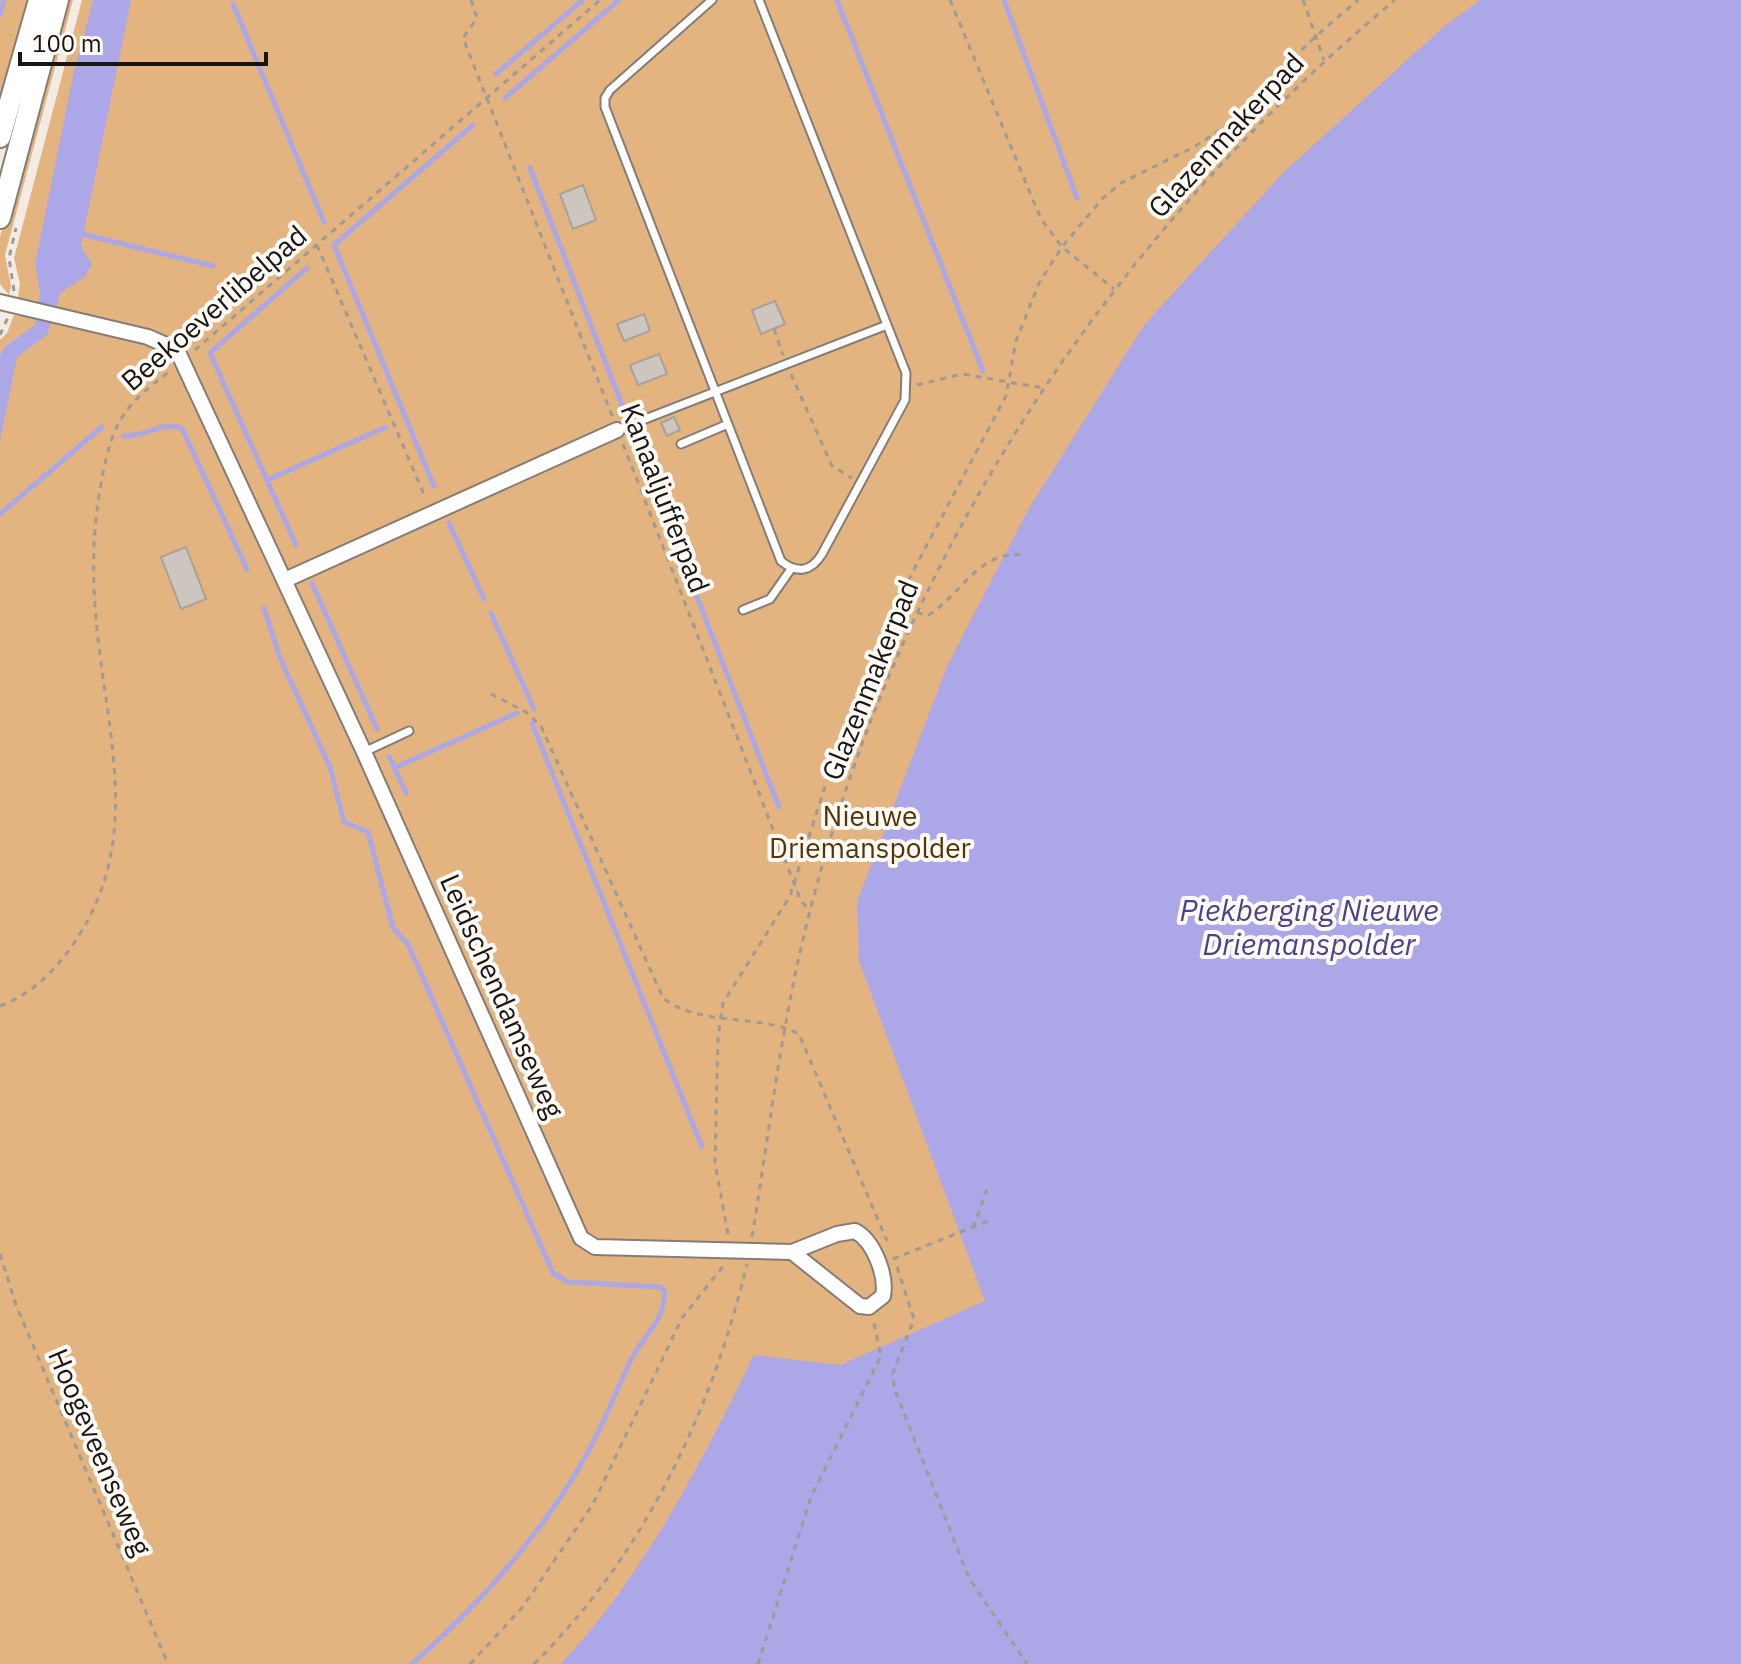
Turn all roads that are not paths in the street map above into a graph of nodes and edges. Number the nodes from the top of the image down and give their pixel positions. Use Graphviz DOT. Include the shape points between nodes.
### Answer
graph roads {
  1 [pos="39,0"];
  2 [pos="58,0"];
  3 [pos="712,0"];
  4 [pos="759,0"];
  5 [pos="0,137"];
  6 [pos="10,218"];
  7 [pos="6,304"];
  8 [pos="887,325"];
  9 [pos="715,391"];
  10 [pos="728,424"];
  11 [pos="617,430"];
  12 [pos="681,444"];
  13 [pos="791,569"];
  14 [pos="285,580"];
  15 [pos="743,610"];
  16 [pos="409,731"];
  17 [pos="364,752"];
  18 [pos="792,1252"];
  1 -- 5 [label="main road"];
  2 -- 6 [label="main road"];
  3 -- 9 [label="lane" via="610,90 605,107"];
  4 -- 8 [label="lane"];
  7 -- 14 [label="street, Leidschendamseweg" via="163,342 177,350"];
  8 -- 9 [label="lane"];
  8 -- 13 [label="lane" via="908,387 905,400 815,564 802,571"];
  9 -- 10 [label="lane"];
  9 -- 11 [label="lane"];
  10 -- 12 [label="lane"];
  10 -- 13 [label="lane" via="781,561"];
  11 -- 14 [label="street"];
  13 -- 15 [label="lane" via="770,599"];
  14 -- 17 [label="street, Leidschendamseweg"];
  16 -- 17 [label="lane"];
  17 -- 18 [label="street, Leidschendamseweg" via="575,1231 595,1247"];
  18 -- 18 [label="street, Leidschendamseweg" via="860,1306 869,1307 883,1296 885,1287 869,1242 855,1231"];
}
